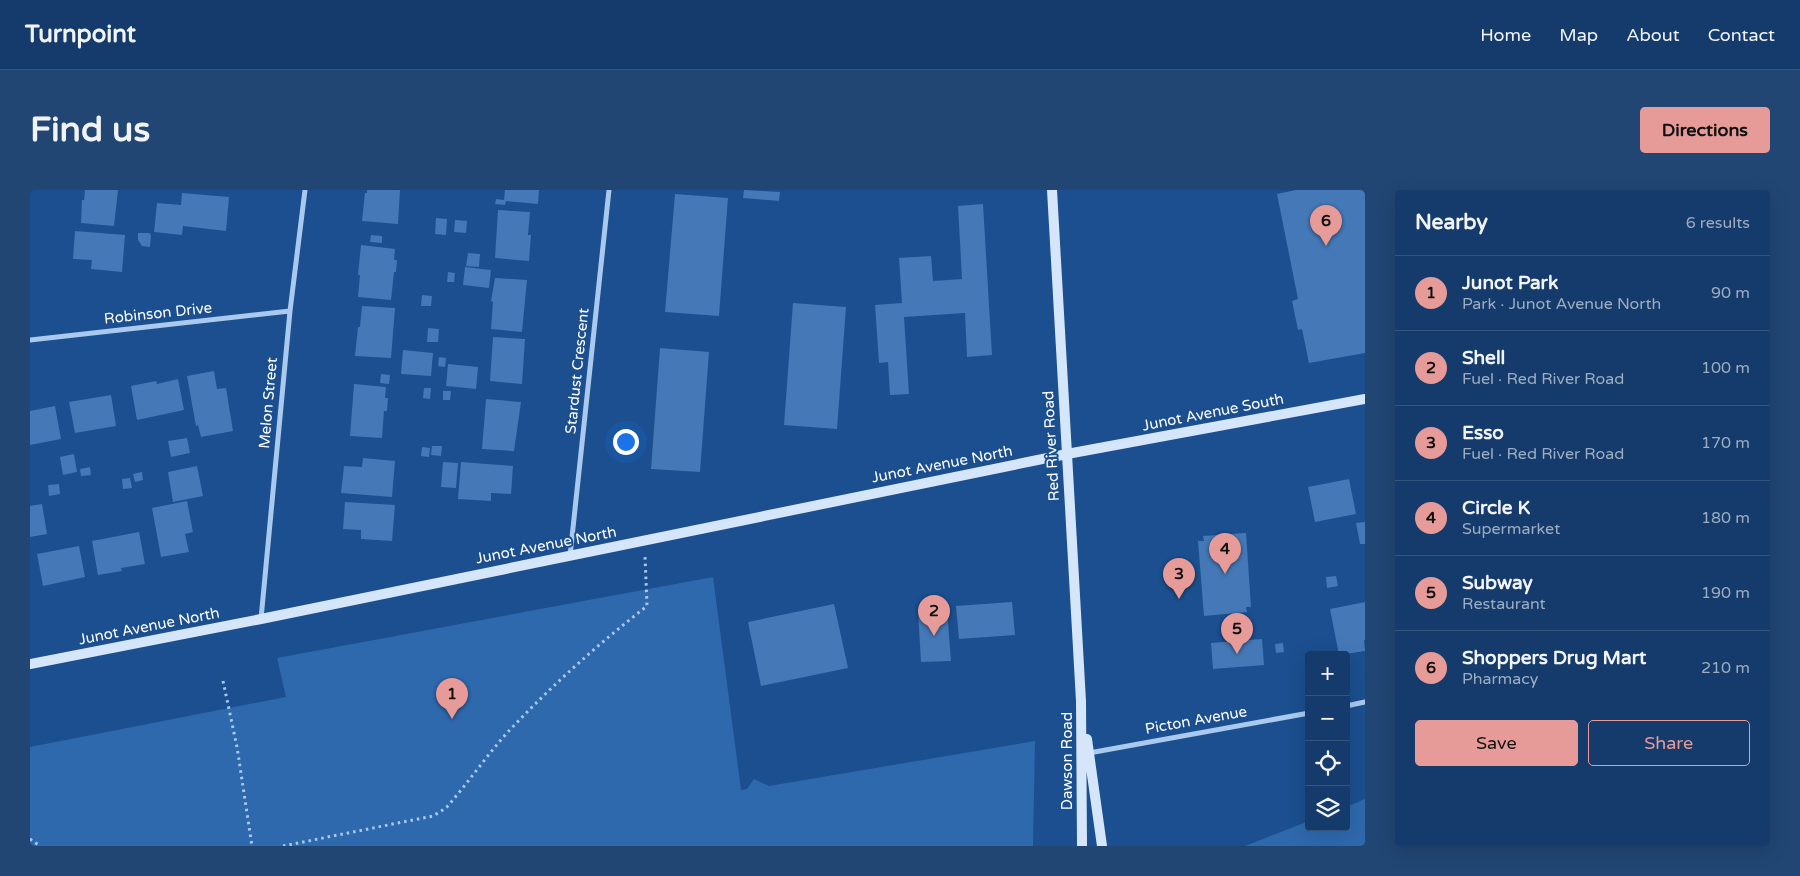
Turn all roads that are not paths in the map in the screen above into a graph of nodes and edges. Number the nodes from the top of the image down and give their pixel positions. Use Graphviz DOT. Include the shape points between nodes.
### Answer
graph roads {
  1 [pos="305,190"];
  2 [pos="609,190"];
  3 [pos="1052,190"];
  4 [pos="290,310"];
  5 [pos="30,340"];
  6 [pos="1365,399"];
  7 [pos="1067,454"];
  8 [pos="570,556"];
  9 [pos="260,619"];
  10 [pos="30,664"];
  11 [pos="1081,701"];
  12 [pos="1365,702"];
  13 [pos="1350,705"];
  14 [pos="1305,714"];
  15 [pos="1089,753"];
  16 [pos="1082,846"];
  17 [pos="1102,846"];
  1 -- 4 [label="street, Melon Street"];
  2 -- 8 [label="street, Stardust Crescent"];
  3 -- 7 [label="main road, Red River Road"];
  4 -- 5 [label="street, Robinson Drive"];
  4 -- 9 [label="street, Melon Street"];
  6 -- 7 [label="main road, Junot Avenue South"];
  7 -- 8 [label="main road, Junot Avenue North"];
  7 -- 11 [label="main road, Red River Road"];
  8 -- 9 [label="main road, Junot Avenue North"];
  9 -- 10 [label="main road, Junot Avenue North"];
  11 -- 15 [label="main road, Dawson Road"];
  11 -- 16 [label="main road, Dawson Road"];
  12 -- 13 [label="street"];
  14 -- 15 [label="street, Picton Avenue"];
  15 -- 17 [label="main road, Dawson Road"];
}
